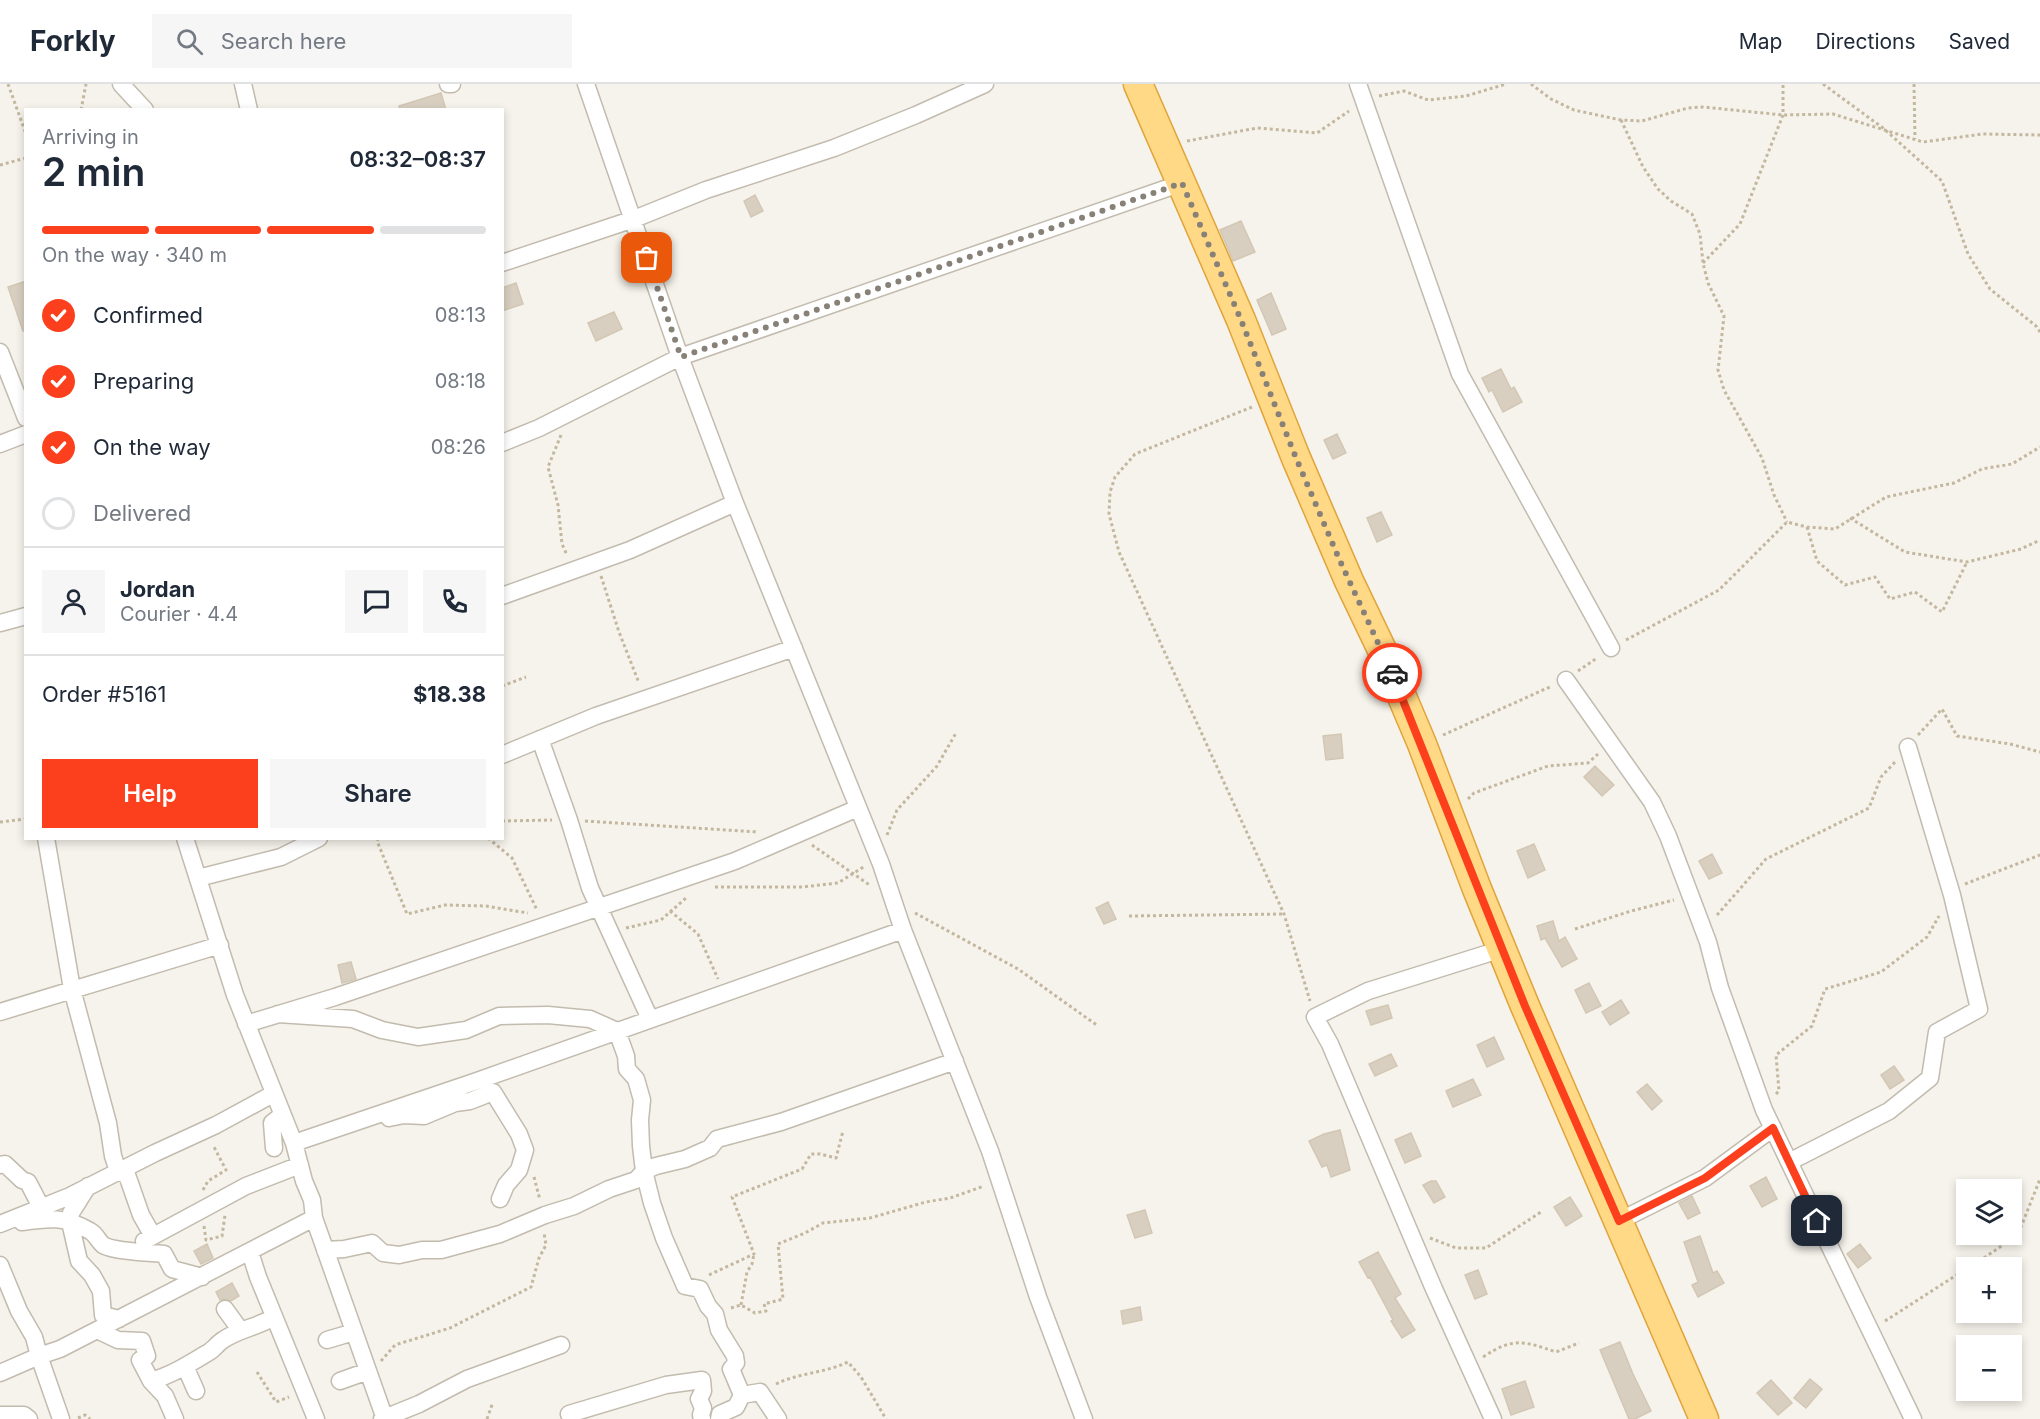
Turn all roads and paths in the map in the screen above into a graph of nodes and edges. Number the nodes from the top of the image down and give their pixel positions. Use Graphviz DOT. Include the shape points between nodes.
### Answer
graph roads {
  1 [pos="8,84"];
  2 [pos="86,84"];
  3 [pos="121,84"];
  4 [pos="243,84"];
  5 [pos="586,84"];
  6 [pos="985,84"];
  7 [pos="1138,84"];
  8 [pos="1358,84"];
  9 [pos="1506,84"];
  10 [pos="1532,84"];
  11 [pos="1783,84"];
  12 [pos="1823,84"];
  13 [pos="1914,84"];
  14 [pos="1364,101"];
  15 [pos="81,108"];
  16 [pos="143,108"];
  17 [pos="249,108"];
  18 [pos="1783,115"];
  19 [pos="1621,120"];
  20 [pos="24,128"];
  21 [pos="1883,128"];
  22 [pos="2040,135"];
  23 [pos="1915,139"];
  24 [pos="1165,145"];
  25 [pos="24,159"];
  26 [pos="0,165"];
  27 [pos="1182,183"];
  28 [pos="634,219"];
  29 [pos="504,262"];
  30 [pos="1703,263"];
  31 [pos="2038,326"];
  32 [pos="2040,332"];
  33 [pos="0,352"];
  34 [pos="681,357"];
  35 [pos="1272,399"];
  36 [pos="24,413"];
  37 [pos="24,435"];
  38 [pos="504,442"];
  39 [pos="0,444"];
  40 [pos="2040,447"];
  41 [pos="735,504"];
  42 [pos="1850,518"];
  43 [pos="1787,522"];
  44 [pos="1807,527"];
  45 [pos="2040,540"];
  46 [pos="1967,562"];
  47 [pos="504,595"];
  48 [pos="24,617"];
  49 [pos="0,623"];
  50 [pos="794,648"];
  51 [pos="1611,648"];
  52 [pos="526,676"];
  53 [pos="1566,680"];
  54 [pos="504,685"];
  55 [pos="540,739"];
  56 [pos="1611,743"];
  57 [pos="1422,744"];
  58 [pos="1908,747"];
  59 [pos="2040,752"];
  60 [pos="504,754"];
  61 [pos="858,808"];
  62 [pos="1449,816"];
  63 [pos="24,819"];
  64 [pos="569,820"];
  65 [pos="504,821"];
  66 [pos="0,822"];
  67 [pos="763,832"];
  68 [pos="797,834"];
  69 [pos="46,840"];
  70 [pos="186,840"];
  71 [pos="315,840"];
  72 [pos="491,840"];
  73 [pos="2040,855"];
  74 [pos="198,878"];
  75 [pos="1952,895"];
  76 [pos="1691,896"];
  77 [pos="893,900"];
  78 [pos="600,908"];
  79 [pos="670,911"];
  80 [pos="1284,914"];
  81 [pos="539,915"];
  82 [pos="1129,916"];
  83 [pos="1575,929"];
  84 [pos="903,930"];
  85 [pos="1704,930"];
  86 [pos="220,945"];
  87 [pos="1502,949"];
  88 [pos="72,989"];
  89 [pos="724,993"];
  90 [pos="0,1012"];
  91 [pos="278,1014"];
  92 [pos="1315,1017"];
  93 [pos="650,1019"];
  94 [pos="246,1024"];
  95 [pos="1098,1026"];
  96 [pos="617,1031"];
  97 [pos="955,1061"];
  98 [pos="273,1094"];
  99 [pos="1764,1110"];
  100 [pos="282,1115"];
  101 [pos="1773,1128"];
  102 [pos="204,1130"];
  103 [pos="843,1131"];
  104 [pos="314,1136"];
  105 [pos="294,1143"];
  106 [pos="274,1148"];
  107 [pos="525,1150"];
  108 [pos="1789,1162"];
  109 [pos="0,1165"];
  110 [pos="300,1165"];
  111 [pos="118,1171"];
  112 [pos="644,1171"];
  113 [pos="2040,1179"];
  114 [pos="999,1180"];
  115 [pos="89,1186"];
  116 [pos="500,1199"];
  117 [pos="218,1200"];
  118 [pos="41,1207"];
  119 [pos="202,1209"];
  120 [pos="1541,1212"];
  121 [pos="545,1215"];
  122 [pos="314,1218"];
  123 [pos="70,1221"];
  124 [pos="1619,1221"];
  125 [pos="0,1224"];
  126 [pos="1411,1235"];
  127 [pos="153,1236"];
  128 [pos="127,1250"];
  129 [pos="326,1250"];
  130 [pos="250,1252"];
  131 [pos="754,1254"];
  132 [pos="1985,1257"];
  133 [pos="0,1266"];
  134 [pos="1956,1276"];
  135 [pos="202,1277"];
  136 [pos="685,1286"];
  137 [pos="741,1305"];
  138 [pos="225,1310"];
  139 [pos="715,1314"];
  140 [pos="274,1317"];
  141 [pos="119,1319"];
  142 [pos="241,1331"];
  143 [pos="1870,1331"];
  144 [pos="354,1332"];
  145 [pos="91,1339"];
  146 [pos="327,1340"];
  147 [pos="1579,1343"];
  148 [pos="561,1345"];
  149 [pos="39,1356"];
  150 [pos="194,1366"];
  151 [pos="1469,1366"];
  152 [pos="368,1371"];
  153 [pos="257,1372"];
  154 [pos="0,1373"];
  155 [pos="151,1381"];
  156 [pos="340,1381"];
  157 [pos="304,1390"];
  158 [pos="196,1391"];
  159 [pos="760,1392"];
  160 [pos="742,1395"];
  161 [pos="493,1402"];
  162 [pos="569,1414"];
  163 [pos="1,1416"];
  164 [pos="29,1419"];
  165 [pos="62,1419"];
  166 [pos="76,1419"];
  167 [pos="90,1419"];
  168 [pos="175,1419"];
  169 [pos="316,1419"];
  170 [pos="384,1419"];
  171 [pos="487,1419"];
  172 [pos="702,1419"];
  173 [pos="719,1419"];
  174 [pos="778,1419"];
  175 [pos="886,1419"];
  176 [pos="1084,1419"];
  177 [pos="1493,1419"];
  178 [pos="1704,1419"];
  179 [pos="1913,1419"];
  1 -- 20 [label="path"];
  2 -- 15 [label="path"];
  3 -- 16 [label="street"];
  4 -- 17 [label="street"];
  5 -- 28 [label="street"];
  6 -- 28 [label="street" via="834,148 706,190"];
  7 -- 24 [label="highway"];
  8 -- 14 [label="street"];
  9 -- 14 [label="path" via="1466,96 1428,100 1404,91"];
  10 -- 19 [label="path" via="1551,99 1575,110"];
  11 -- 18 [label="path"];
  12 -- 21 [label="path"];
  13 -- 23 [label="path"];
  14 -- 24 [label="path" via="1317,133 1257,128"];
  14 -- 51 [label="street" via="1460,374"];
  18 -- 19 [label="path" via="1703,107 1642,121"];
  18 -- 21 [label="path" via="1833,114"];
  18 -- 30 [label="path" via="1740,224"];
  19 -- 30 [label="path" via="1658,189 1692,214 1700,234"];
  21 -- 23 [label="path"];
  21 -- 31 [label="path" via="1942,181 1968,254 1990,290"];
  22 -- 23 [label="path" via="1983,134 1923,142"];
  24 -- 27 [label="highway"];
  25 -- 26 [label="path"];
  27 -- 34 [label="street"];
  27 -- 35 [label="highway"];
  28 -- 29 [label="street"];
  28 -- 34 [label="street"];
  30 -- 43 [label="path" via="1724,316 1718,370 1724,390 1761,458"];
  31 -- 32 [label="path"];
  33 -- 36 [label="street"];
  34 -- 38 [label="street"];
  34 -- 41 [label="street"];
  35 -- 57 [label="highway"];
  35 -- 80 [label="path" via="1135,454 1115,477 1109,514 1119,552"];
  37 -- 39 [label="street"];
  40 -- 42 [label="path" via="2012,464 1982,469 1954,483 1886,497"];
  41 -- 47 [label="street" via="630,550"];
  41 -- 50 [label="street"];
  42 -- 44 [label="path" via="1835,529"];
  42 -- 46 [label="path" via="1905,552"];
  43 -- 44 [label="path"];
  43 -- 51 [label="path" via="1719,590"];
  44 -- 46 [label="path" via="1817,561 1845,585 1875,577 1890,599 1916,592 1942,612"];
  45 -- 46 [label="path" via="2021,549"];
  48 -- 49 [label="street"];
  50 -- 55 [label="street"];
  50 -- 61 [label="street"];
  51 -- 53 [label="path"];
  52 -- 54 [label="path"];
  53 -- 56 [label="street"];
  53 -- 57 [label="path"];
  55 -- 60 [label="street"];
  55 -- 64 [label="street"];
  56 -- 62 [label="path" via="1588,762 1548,766 1474,793"];
  56 -- 76 [label="street" via="1652,802"];
  57 -- 62 [label="highway"];
  58 -- 59 [label="path" via="1942,709 1957,736"];
  58 -- 75 [label="street"];
  58 -- 85 [label="path" via="1881,777 1869,808 1766,859"];
  61 -- 68 [label="street"];
  61 -- 77 [label="street"];
  62 -- 87 [label="highway"];
  63 -- 66 [label="path"];
  64 -- 65 [label="path"];
  64 -- 67 [label="path"];
  64 -- 78 [label="street"];
  68 -- 77 [label="path"];
  68 -- 78 [label="street" via="735,861"];
  69 -- 88 [label="street"];
  70 -- 74 [label="street"];
  71 -- 74 [label="street" via="281,857"];
  72 -- 81 [label="path" via="512,858"];
  73 -- 75 [label="path" via="1957,887"];
  74 -- 86 [label="street"];
  75 -- 99 [label="path" via="1927,937 1881,972 1825,989 1812,1026 1776,1055 1779,1090"];
  75 -- 108 [label="street" via="1979,1009 1937,1032 1930,1078 1889,1112"];
  76 -- 83 [label="path"];
  76 -- 85 [label="street"];
  77 -- 84 [label="street"];
  77 -- 95 [label="path" via="1018,969"];
  78 -- 91 [label="street"];
  78 -- 93 [label="street"];
  79 -- 89 [label="path" via="698,934"];
  80 -- 82 [label="path"];
  80 -- 92 [label="path"];
  84 -- 89 [label="street"];
  84 -- 97 [label="street"];
  85 -- 99 [label="street" via="1720,988"];
  86 -- 88 [label="street"];
  86 -- 94 [label="street"];
  87 -- 92 [label="street" via="1368,991"];
  87 -- 124 [label="highway"];
  88 -- 90 [label="street"];
  88 -- 111 [label="street"];
  89 -- 93 [label="street"];
  91 -- 94 [label="street"];
  91 -- 96 [label="street" via="353,1019 418,1037 466,1030 499,1016 590,1019"];
  92 -- 126 [label="street"];
  93 -- 96 [label="street"];
  94 -- 98 [label="street"];
  96 -- 104 [label="street"];
  96 -- 112 [label="street" via="627,1069 636,1079 642,1100"];
  97 -- 112 [label="street" via="781,1122 717,1139 710,1148 685,1159"];
  97 -- 114 [label="street"];
  98 -- 100 [label="street"];
  98 -- 102 [label="street"];
  99 -- 101 [label="street"];
  100 -- 105 [label="street"];
  100 -- 106 [label="street" via="273,1123"];
  101 -- 108 [label="street"];
  101 -- 124 [label="street" via="1705,1178"];
  102 -- 111 [label="street"];
  102 -- 119 [label="path" via="226,1170 208,1180"];
  103 -- 131 [label="path" via="836,1158 811,1154 802,1168 732,1197"];
  104 -- 105 [label="street"];
  104 -- 107 [label="street" via="329,1138 382,1120 424,1116 494,1092"];
  105 -- 110 [label="street"];
  107 -- 116 [label="street" via="519,1170"];
  107 -- 121 [label="path"];
  108 -- 143 [label="street"];
  109 -- 118 [label="street" via="5,1164 28,1182"];
  110 -- 117 [label="street" via="275,1182"];
  110 -- 122 [label="street"];
  111 -- 115 [label="street"];
  111 -- 127 [label="street" via="127,1175"];
  112 -- 121 [label="street" via="636,1180"];
  112 -- 136 [label="street" via="664,1238"];
  113 -- 132 [label="path" via="2019,1232"];
  114 -- 137 [label="path" via="950,1198 870,1218 823,1223 778,1244 783,1299 764,1304 766,1311 755,1314"];
  114 -- 176 [label="street"];
  115 -- 118 [label="street"];
  115 -- 123 [label="street"];
  117 -- 119 [label="street"];
  117 -- 119 [label="path" via="225,1216 222,1236 206,1240"];
  118 -- 125 [label="street"];
  119 -- 127 [label="street"];
  120 -- 126 [label="path" via="1486,1248 1456,1248 1434,1238"];
  121 -- 129 [label="street" via="500,1234 441,1250 399,1255 383,1253 372,1243"];
  121 -- 152 [label="path" via="546,1245 531,1287 450,1328 395,1345"];
  122 -- 129 [label="street"];
  122 -- 130 [label="street"];
  123 -- 125 [label="street" via="51,1218"];
  123 -- 128 [label="street" via="92,1232 103,1245"];
  123 -- 141 [label="street" via="79,1261 101,1291 103,1315"];
  124 -- 178 [label="highway"];
  126 -- 151 [label="street"];
  127 -- 128 [label="street"];
  128 -- 135 [label="street" via="164,1254 172,1269"];
  129 -- 144 [label="street"];
  130 -- 135 [label="street"];
  130 -- 140 [label="street"];
  131 -- 136 [label="path"];
  131 -- 137 [label="path"];
  133 -- 149 [label="street"];
  134 -- 143 [label="path"];
  135 -- 141 [label="street"];
  136 -- 139 [label="street" via="700,1289"];
  137 -- 139 [label="path"];
  138 -- 142 [label="street"];
  139 -- 160 [label="street" via="719,1330 735,1356 736,1363 731,1369"];
  140 -- 142 [label="street"];
  140 -- 157 [label="street"];
  141 -- 145 [label="street"];
  142 -- 150 [label="street" via="223,1340"];
  143 -- 179 [label="street"];
  144 -- 146 [label="street"];
  144 -- 152 [label="street"];
  145 -- 149 [label="street"];
  145 -- 155 [label="street" via="142,1341 147,1356 140,1360"];
  147 -- 151 [label="path" via="1556,1352 1528,1342 1501,1345"];
  148 -- 170 [label="street" via="467,1378"];
  149 -- 154 [label="street"];
  149 -- 165 [label="street"];
  150 -- 155 [label="street"];
  150 -- 158 [label="street"];
  151 -- 177 [label="street"];
  152 -- 156 [label="street"];
  152 -- 170 [label="street"];
  153 -- 157 [label="path" via="276,1402"];
  155 -- 168 [label="street" via="165,1396"];
  157 -- 169 [label="street"];
  159 -- 160 [label="street"];
  159 -- 174 [label="street"];
  159 -- 175 [label="path" via="784,1380 848,1362"];
  160 -- 173 [label="street" via="736,1407 720,1414"];
  161 -- 171 [label="path"];
  162 -- 172 [label="street" via="666,1385 702,1380"];
  163 -- 164 [label="street"];
  166 -- 167 [label="path" via="85,1415"];
}
